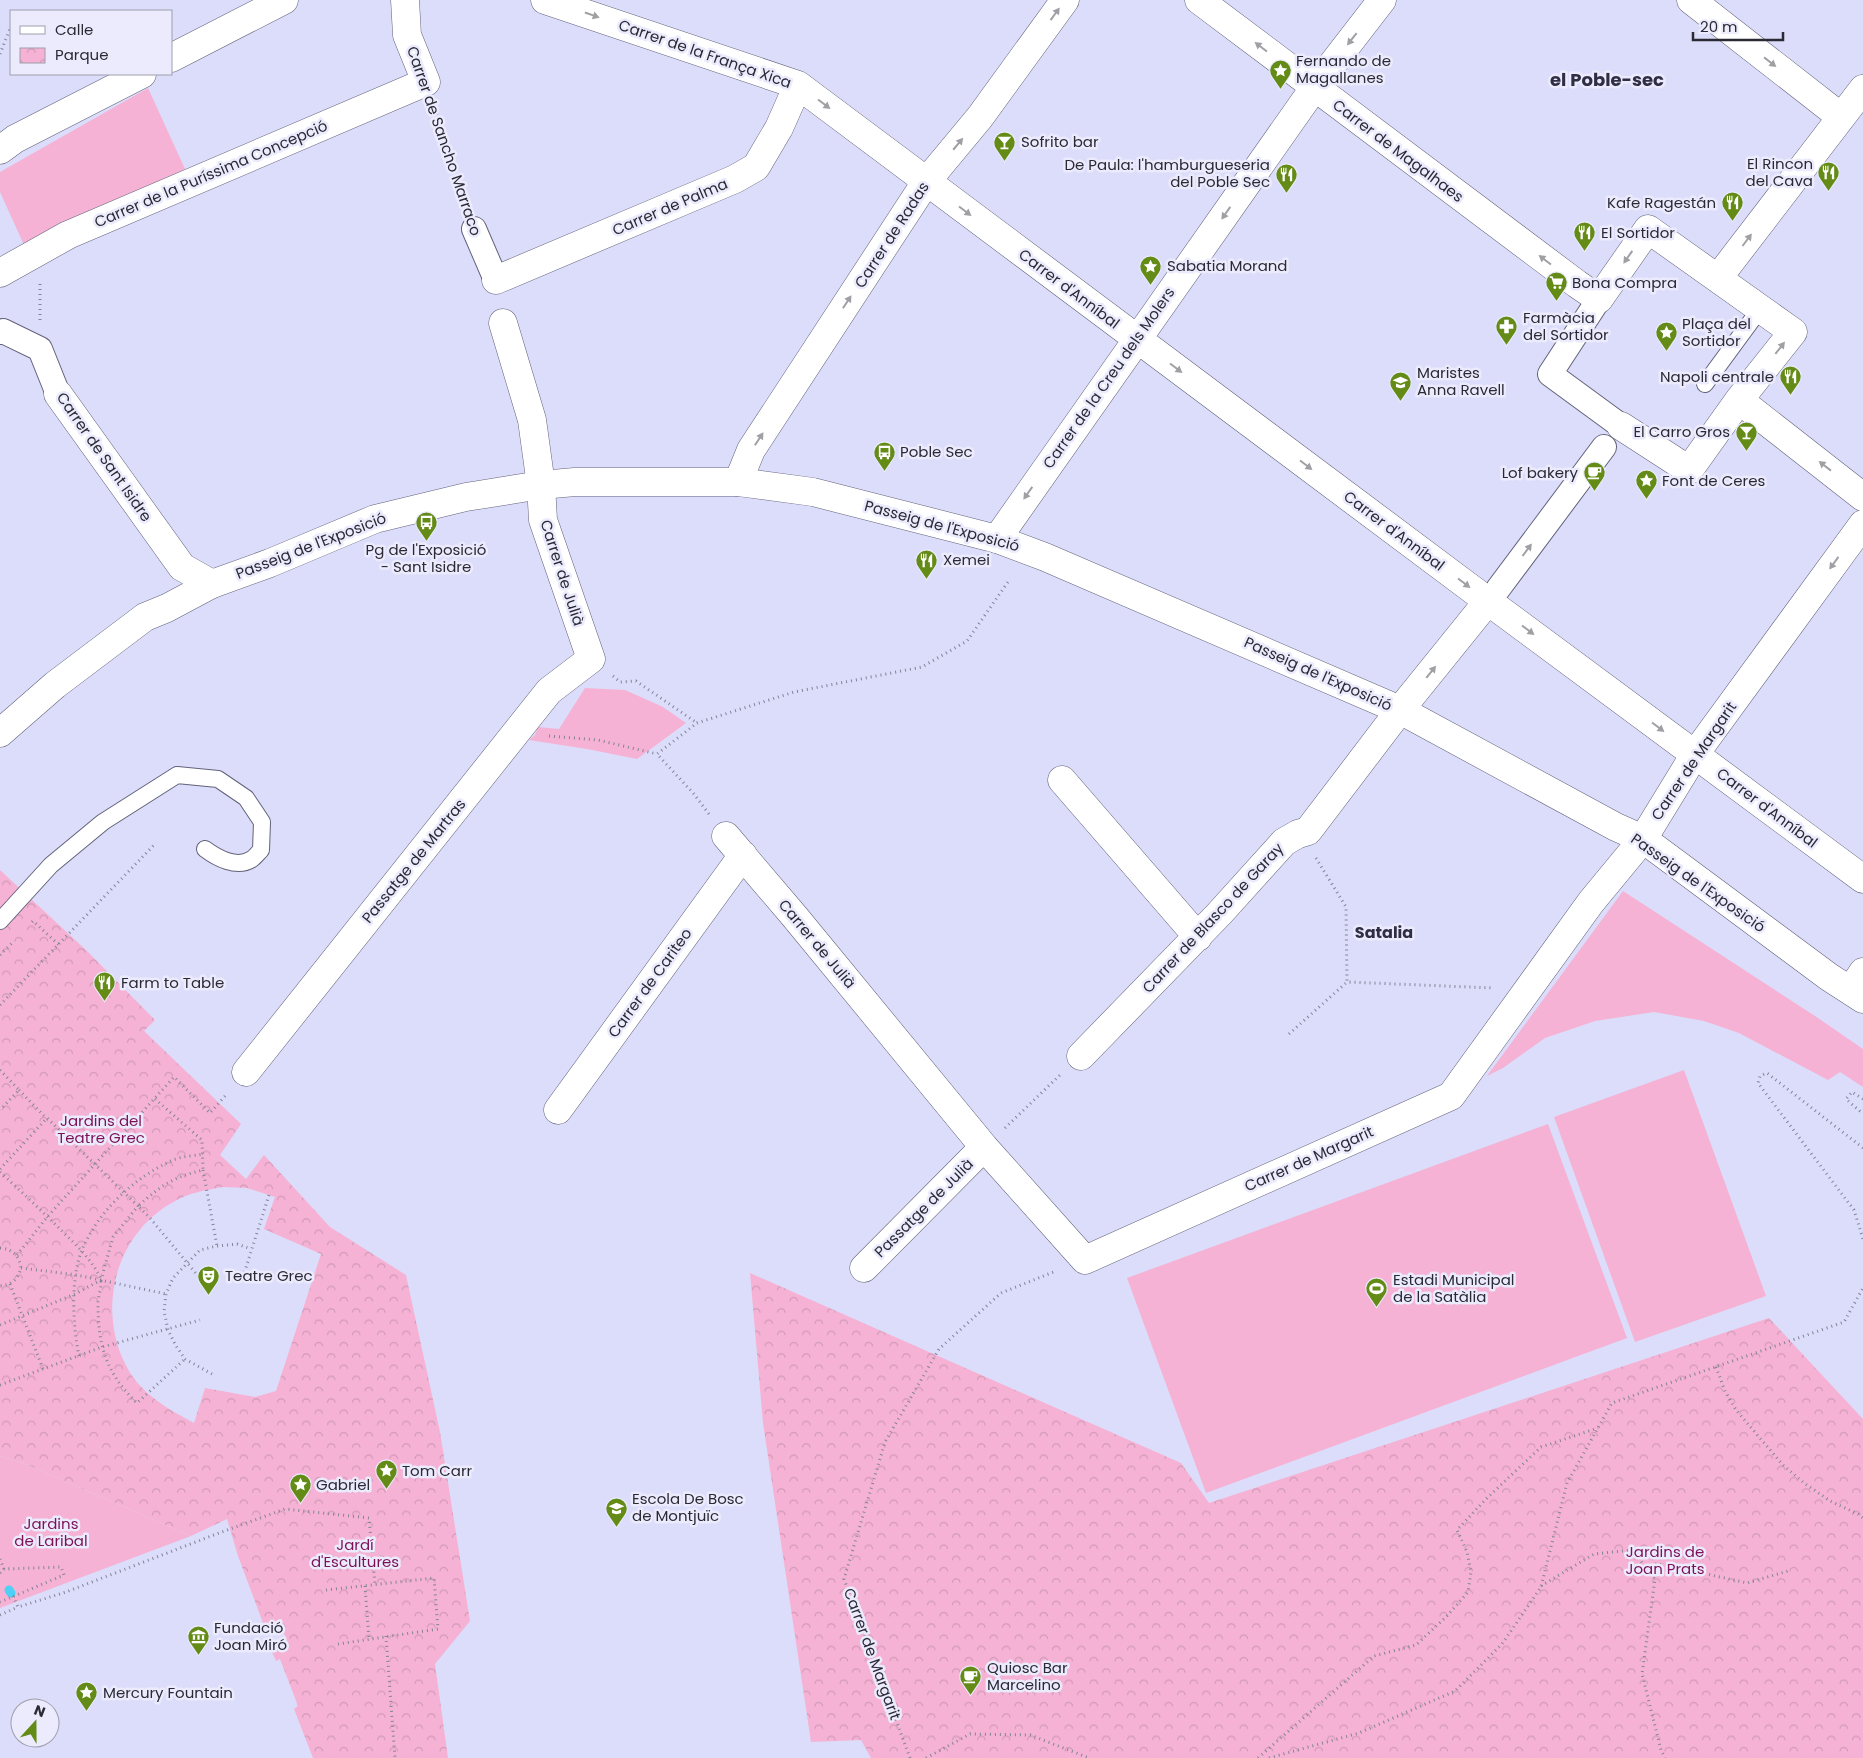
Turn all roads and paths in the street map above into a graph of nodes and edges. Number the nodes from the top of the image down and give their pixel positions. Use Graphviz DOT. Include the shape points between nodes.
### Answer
graph roads {
  1 [pos="284,0"];
  2 [pos="405,0"];
  3 [pos="546,0"];
  4 [pos="1065,0"];
  5 [pos="1199,0"];
  6 [pos="1382,0"];
  7 [pos="1690,0"];
  8 [pos="10,29"];
  9 [pos="0,54"];
  10 [pos="172,57"];
  11 [pos="140,75"];
  12 [pos="426,82"];
  13 [pos="798,85"];
  14 [pos="1314,88"];
  15 [pos="1863,89"];
  16 [pos="1841,117"];
  17 [pos="0,150"];
  18 [pos="926,182"];
  19 [pos="474,229"];
  20 [pos="40,251"];
  21 [pos="0,273"];
  22 [pos="1718,278"];
  23 [pos="496,280"];
  24 [pos="1599,299"];
  25 [pos="1760,309"];
  26 [pos="503,323"];
  27 [pos="0,332"];
  28 [pos="1137,339"];
  29 [pos="40,349"];
  30 [pos="1705,384"];
  31 [pos="58,394"];
  32 [pos="1739,400"];
  33 [pos="1613,436"];
  34 [pos="738,482"];
  35 [pos="541,485"];
  36 [pos="1863,497"];
  37 [pos="1863,524"];
  38 [pos="997,539"];
  39 [pos="1010,580"];
  40 [pos="212,584"];
  41 [pos="1493,595"];
  42 [pos="599,665"];
  43 [pos="1400,710"];
  44 [pos="697,723"];
  45 [pos="0,733"];
  46 [pos="544,736"];
  47 [pos="657,754"];
  48 [pos="1695,754"];
  49 [pos="1062,780"];
  50 [pos="1643,839"];
  51 [pos="154,845"];
  52 [pos="734,846"];
  53 [pos="205,849"];
  54 [pos="1312,851"];
  55 [pos="1863,879"];
  56 [pos="0,921"];
  57 [pos="27,927"];
  58 [pos="1198,936"];
  59 [pos="13,941"];
  60 [pos="59,945"];
  61 [pos="0,955"];
  62 [pos="1348,982"];
  63 [pos="1859,987"];
  64 [pos="1503,989"];
  65 [pos="0,1005"];
  66 [pos="1289,1034"];
  67 [pos="1081,1056"];
  68 [pos="0,1070"];
  69 [pos="246,1072"];
  70 [pos="19,1090"];
  71 [pos="155,1098"];
  72 [pos="1863,1099"];
  73 [pos="218,1104"];
  74 [pos="0,1110"];
  75 [pos="558,1110"];
  76 [pos="1863,1114"];
  77 [pos="46,1118"];
  78 [pos="992,1140"];
  79 [pos="1863,1148"];
  80 [pos="203,1154"];
  81 [pos="95,1165"];
  82 [pos="0,1169"];
  83 [pos="203,1170"];
  84 [pos="0,1172"];
  85 [pos="124,1192"];
  86 [pos="269,1195"];
  87 [pos="138,1206"];
  88 [pos="48,1216"];
  89 [pos="1863,1239"];
  90 [pos="217,1246"];
  91 [pos="0,1248"];
  92 [pos="252,1249"];
  93 [pos="82,1251"];
  94 [pos="17,1255"];
  95 [pos="1085,1260"];
  96 [pos="188,1262"];
  97 [pos="21,1268"];
  98 [pos="864,1268"];
  99 [pos="77,1275"];
  100 [pos="243,1277"];
  101 [pos="101,1280"];
  102 [pos="10,1284"];
  103 [pos="0,1286"];
  104 [pos="208,1288"];
  105 [pos="1863,1288"];
  106 [pos="75,1294"];
  107 [pos="166,1294"];
  108 [pos="22,1315"];
  109 [pos="200,1320"];
  110 [pos="0,1325"];
  111 [pos="168,1330"];
  112 [pos="102,1347"];
  113 [pos="79,1356"];
  114 [pos="184,1359"];
  115 [pos="1716,1367"];
  116 [pos="43,1369"];
  117 [pos="212,1374"];
  118 [pos="0,1385"];
  119 [pos="1598,1428"];
  120 [pos="1863,1518"];
  121 [pos="0,1559"];
  122 [pos="1646,1568"];
  123 [pos="4,1569"];
  124 [pos="1788,1572"];
  125 [pos="0,1573"];
  126 [pos="375,1585"];
  127 [pos="365,1586"];
  128 [pos="1541,1587"];
  129 [pos="326,1590"];
  130 [pos="13,1596"];
  131 [pos="0,1602"];
  132 [pos="18,1607"];
  133 [pos="0,1614"];
  134 [pos="386,1636"];
  135 [pos="369,1639"];
  136 [pos="338,1644"];
  137 [pos="395,1758"];
  138 [pos="910,1758"];
  139 [pos="926,1758"];
  140 [pos="1088,1758"];
  141 [pos="1258,1758"];
  142 [pos="1269,1758"];
  143 [pos="1665,1758"];
  1 -- 10 [label="street"];
  2 -- 12 [label="street, Carrer de Sancho Marraco" via="407,35"];
  3 -- 13 [label="street, Carrer de la França Xica, one-way"];
  18 -- 4 [label="street, Carrer de Radas, one-way" via="980,118"];
  14 -- 5 [label="street, Carrer de Magalhaes, one-way"];
  6 -- 14 [label="street, Carrer de la Creu dels Molers, one-way"];
  7 -- 16 [label="street, one-way"];
  8 -- 9 [label="path"];
  11 -- 17 [label="street" via="15,139"];
  12 -- 19 [label="path, Carrer de Sancho Marraco"];
  12 -- 20 [label="street, Carrer de la Puríssima Concepció" via="77,231"];
  13 -- 18 [label="street, Carrer de la França Xica, one-way"];
  13 -- 23 [label="street, Carrer de Palma" via="779,128 756,167 735,179"];
  24 -- 14 [label="street, Carrer de Magalhaes, one-way"];
  14 -- 28 [label="street, Carrer de la Creu dels Molers, one-way"];
  15 -- 16 [label="street"];
  22 -- 16 [label="street, one-way"];
  18 -- 28 [label="street, Carrer d'Anníbal, one-way"];
  34 -- 18 [label="street, Carrer de Radas, one-way" via="751,450"];
  19 -- 23 [label="street, Carrer de Sancho Marraco"];
  20 -- 21 [label="street, Carrer de la Puríssima Concepció"];
  20 -- 29 [label="path"];
  22 -- 24 [label="street, one-way" via="1648,228"];
  22 -- 25 [label="street"];
  24 -- 33 [label="street" via="1550,374"];
  25 -- 30 [label="lane"];
  32 -- 25 [label="street, one-way" via="1793,332"];
  26 -- 35 [label="street" via="532,420"];
  27 -- 29 [label="street"];
  28 -- 38 [label="street, Carrer de la Creu dels Molers, one-way"];
  28 -- 41 [label="street, Carrer d'Anníbal, one-way"];
  29 -- 31 [label="street, Carrer de Sant Isidre"];
  31 -- 40 [label="street, Carrer de Sant Isidre" via="182,567"];
  32 -- 33 [label="street" via="1689,470"];
  36 -- 32 [label="street, one-way"];
  41 -- 33 [label="street, Carrer de Blasco de Garay, one-way"];
  34 -- 35 [label="street, Passeig de l'Exposició"];
  34 -- 38 [label="street, Passeig de l'Exposició" via="813,492"];
  35 -- 40 [label="street, Passeig de l'Exposició" via="466,497 375,519"];
  35 -- 42 [label="street, Carrer de Julià" via="543,520"];
  37 -- 48 [label="street, Carrer de Margarit, one-way"];
  38 -- 43 [label="street, Passeig de l'Exposició" via="1063,564"];
  39 -- 44 [label="path" via="967,642 922,667 794,692"];
  40 -- 45 [label="street, Passeig de l'Exposició" via="145,617 55,685"];
  43 -- 41 [label="street, Carrer de Blasco de Garay, one-way"];
  41 -- 48 [label="street, Carrer d'Anníbal, one-way"];
  42 -- 44 [label="path" via="620,682 636,681"];
  42 -- 69 [label="street, Passatge de Martras" via="549,691"];
  43 -- 50 [label="street, Passeig de l'Exposició"];
  43 -- 58 [label="street, Carrer de Blasco de Garay" via="1308,831 1284,842"];
  44 -- 47 [label="path"];
  46 -- 47 [label="path" via="598,740"];
  47 -- 52 [label="path" via="694,794"];
  48 -- 50 [label="street, Carrer de Margarit"];
  48 -- 55 [label="street, Carrer d'Anníbal"];
  49 -- 58 [label="street"];
  50 -- 63 [label="street, Passeig de l'Exposició" via="1829,977"];
  50 -- 95 [label="street, Carrer de Margarit" via="1591,902 1451,1096"];
  51 -- 60 [label="path"];
  52 -- 75 [label="street, Carrer de Cariteo"];
  52 -- 78 [label="street, Carrer de Julià"];
  53 -- 56 [label="lane" via="234,863 252,860 261,850 262,822 246,798 218,779 178,775 103,822 51,865"];
  54 -- 62 [label="path" via="1346,907"];
  57 -- 60 [label="path" via="33,920"];
  58 -- 67 [label="street, Carrer de Blasco de Garay"];
  59 -- 61 [label="path"];
  60 -- 65 [label="path"];
  62 -- 64 [label="path"];
  62 -- 66 [label="path"];
  67 -- 78 [label="path"];
  68 -- 70 [label="path"];
  70 -- 74 [label="path"];
  70 -- 77 [label="path"];
  71 -- 73 [label="path" via="174,1077 210,1113"];
  71 -- 80 [label="path" via="202,1140"];
  71 -- 81 [label="path"];
  72 -- 76 [label="path" via="1852,1092 1846,1099"];
  77 -- 81 [label="path"];
  77 -- 82 [label="path"];
  78 -- 95 [label="street, Carrer de Julià"];
  78 -- 98 [label="street, Passatge de Julià"];
  79 -- 89 [label="path" via="1767,1073 1760,1076 1758,1083 1854,1210"];
  80 -- 83 [label="path"];
  80 -- 85 [label="path" via="175,1159"];
  81 -- 85 [label="path"];
  81 -- 88 [label="path"];
  83 -- 87 [label="path" via="178,1176"];
  83 -- 90 [label="path"];
  84 -- 88 [label="path"];
  85 -- 87 [label="path"];
  85 -- 93 [label="path" via="99,1220"];
  86 -- 92 [label="path"];
  87 -- 96 [label="path"];
  87 -- 101 [label="path" via="113,1237"];
  88 -- 93 [label="path"];
  88 -- 94 [label="path"];
  90 -- 92 [label="path" via="237,1244"];
  90 -- 96 [label="path" via="200,1250"];
  91 -- 94 [label="path"];
  92 -- 100 [label="path"];
  93 -- 99 [label="path"];
  93 -- 101 [label="path"];
  94 -- 97 [label="path"];
  95 -- 138 [label="path, Carrer de Margarit" via="1001,1293 939,1349 885,1442 844,1579"];
  96 -- 104 [label="path"];
  96 -- 107 [label="path" via="173,1278"];
  97 -- 99 [label="path"];
  97 -- 102 [label="path" via="19,1276"];
  99 -- 101 [label="path"];
  99 -- 106 [label="path"];
  101 -- 106 [label="path"];
  101 -- 107 [label="path"];
  101 -- 112 [label="path" via="98,1332"];
  102 -- 103 [label="path"];
  102 -- 108 [label="path"];
  105 -- 115 [label="path" via="1844,1322"];
  106 -- 108 [label="path"];
  106 -- 113 [label="path" via="74,1321"];
  107 -- 111 [label="path" via="164,1311"];
  108 -- 110 [label="path"];
  108 -- 116 [label="path"];
  109 -- 111 [label="path"];
  111 -- 112 [label="path"];
  111 -- 114 [label="path"];
  112 -- 113 [label="path"];
  112 -- 114 [label="path" via="115,1376 137,1403"];
  113 -- 116 [label="path"];
  114 -- 117 [label="path"];
  115 -- 119 [label="path" via="1612,1403"];
  115 -- 120 [label="path" via="1736,1410 1784,1465 1830,1501"];
  116 -- 118 [label="path"];
  119 -- 128 [label="path" via="1567,1483"];
  119 -- 141 [label="path" via="1541,1447 1457,1530 1472,1572 1468,1592 1447,1616 1416,1646 1374,1656"];
  121 -- 123 [label="path"];
  122 -- 124 [label="path" via="1655,1564 1666,1565 1747,1583"];
  122 -- 128 [label="path" via="1632,1550 1594,1554"];
  122 -- 143 [label="path" via="1655,1579 1642,1674"];
  123 -- 125 [label="path"];
  123 -- 130 [label="path" via="62,1567 64,1575"];
  126 -- 127 [label="path"];
  126 -- 132 [label="path" via="369,1518 285,1509"];
  126 -- 134 [label="path" via="434,1578 438,1629"];
  127 -- 129 [label="path"];
  127 -- 135 [label="path"];
  128 -- 142 [label="path" via="1502,1644 1456,1691 1359,1733"];
  130 -- 131 [label="path"];
  130 -- 132 [label="path"];
  132 -- 133 [label="path"];
  134 -- 135 [label="path"];
  134 -- 137 [label="path"];
  135 -- 136 [label="path"];
  139 -- 140 [label="path" via="970,1734 1030,1735"];
}
